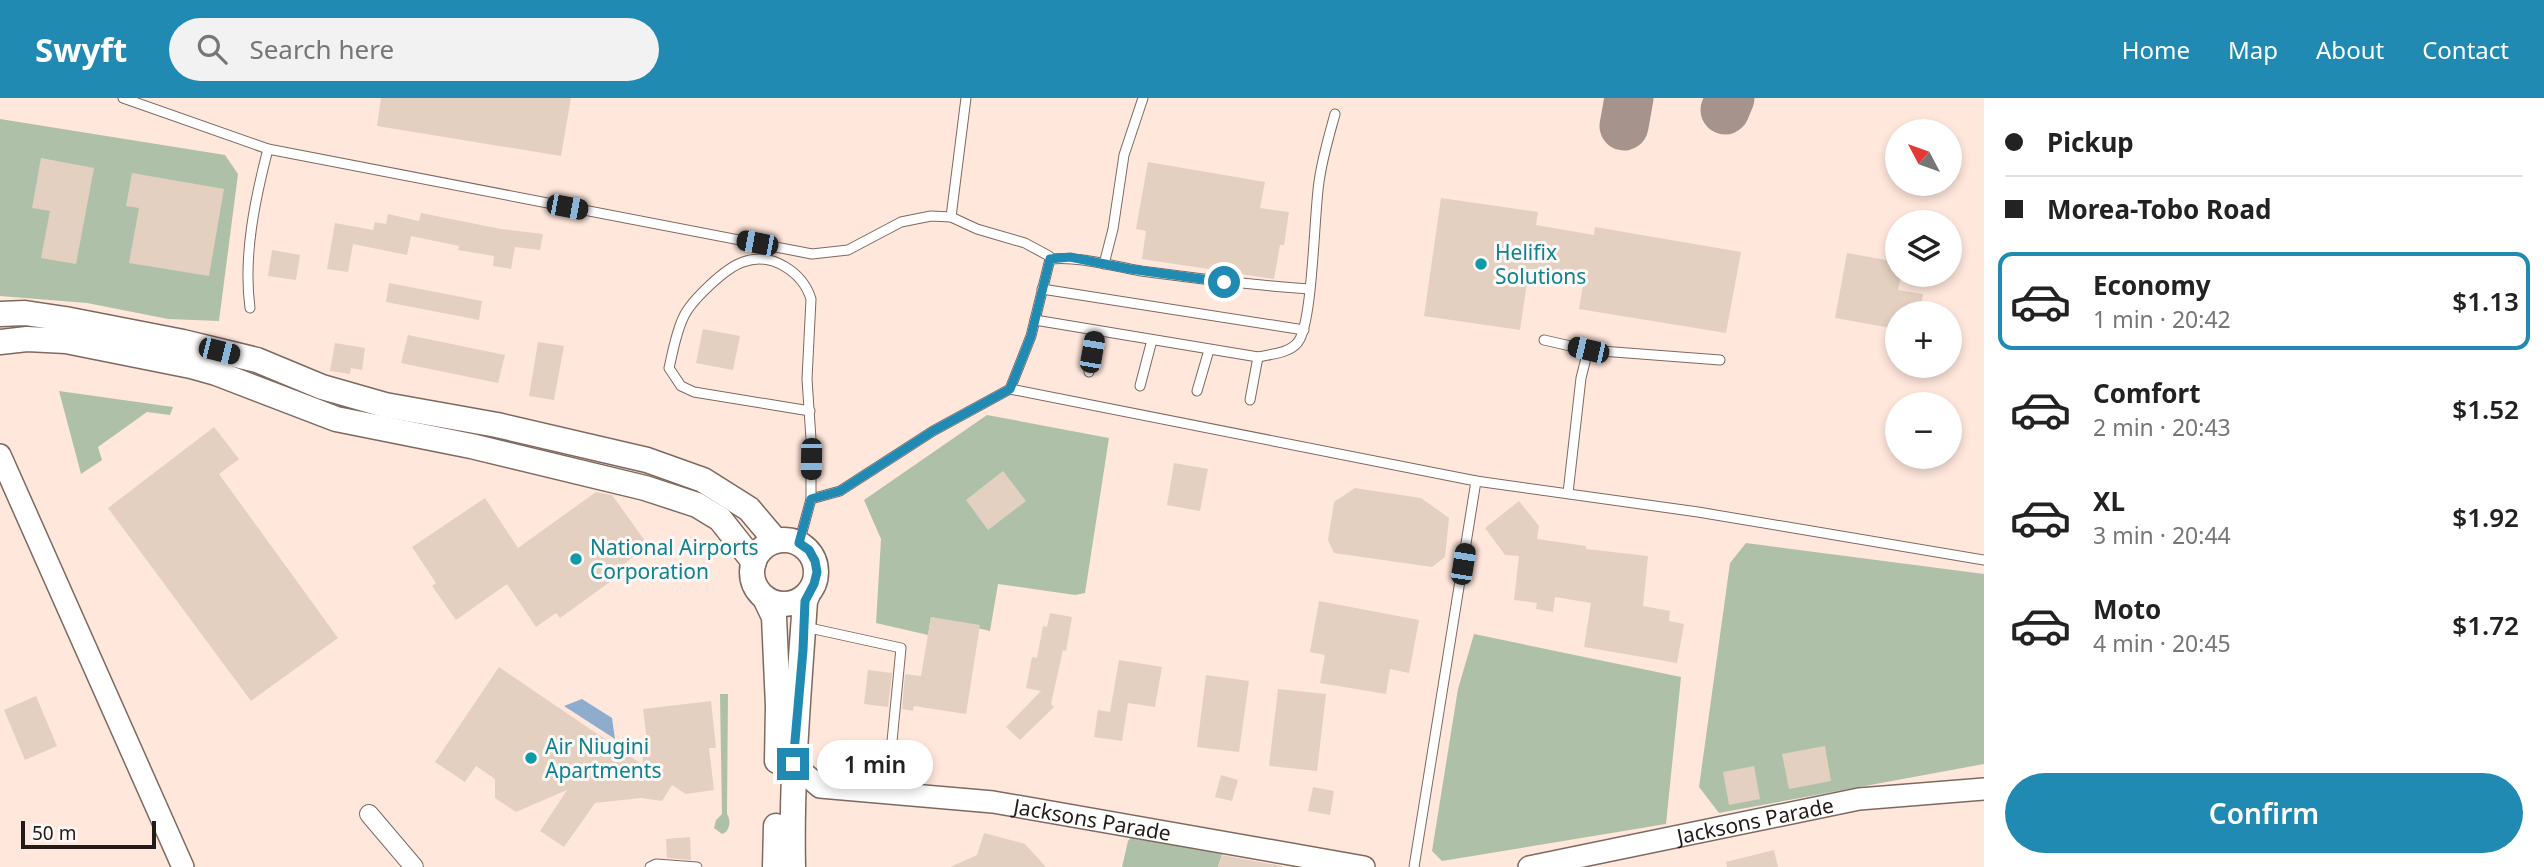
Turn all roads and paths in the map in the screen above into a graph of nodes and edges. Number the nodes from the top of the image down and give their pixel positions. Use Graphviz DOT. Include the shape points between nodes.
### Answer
graph roads {
  1 [pos="124,98"];
  2 [pos="966,98"];
  3 [pos="1143,98"];
  4 [pos="1335,114"];
  5 [pos="268,149"];
  6 [pos="951,218"];
  7 [pos="1050,259"];
  8 [pos="1104,264"];
  9 [pos="1042,289"];
  10 [pos="1309,289"];
  11 [pos="250,308"];
  12 [pos="0,314"];
  13 [pos="1035,320"];
  14 [pos="1304,330"];
  15 [pos="1096,332"];
  16 [pos="1152,340"];
  17 [pos="1544,340"];
  18 [pos="0,342"];
  19 [pos="1209,350"];
  20 [pos="1588,350"];
  21 [pos="1258,357"];
  22 [pos="1720,360"];
  23 [pos="1089,372"];
  24 [pos="1140,386"];
  25 [pos="1010,389"];
  26 [pos="1197,391"];
  27 [pos="1250,400"];
  28 [pos="810,411"];
  29 [pos="0,454"];
  30 [pos="1476,481"];
  31 [pos="1568,493"];
  32 [pos="811,499"];
  33 [pos="787,542"];
  34 [pos="1984,560"];
  35 [pos="754,562"];
  36 [pos="807,594"];
  37 [pos="765,598"];
  38 [pos="803,627"];
  39 [pos="793,764"];
  40 [pos="820,787"];
  41 [pos="1984,789"];
  42 [pos="887,793"];
  43 [pos="793,812"];
  44 [pos="369,814"];
  45 [pos="183,867"];
  46 [pos="414,867"];
  47 [pos="650,867"];
  48 [pos="697,867"];
  49 [pos="775,867"];
  50 [pos="793,867"];
  51 [pos="1364,867"];
  52 [pos="1414,867"];
  53 [pos="1529,867"];
  1 -- 5 [label="lane"];
  2 -- 6 [label="lane"];
  3 -- 8 [label="lane" via="1124,155"];
  4 -- 10 [label="lane" via="1319,182"];
  5 -- 6 [label="lane" via="811,254 848,250 901,222 931,216"];
  5 -- 11 [label="lane" via="250,242"];
  6 -- 7 [label="lane" via="1026,243"];
  7 -- 8 [label="lane" via="1070,257"];
  7 -- 9 [label="lane"];
  8 -- 10 [label="lane"];
  9 -- 13 [label="lane"];
  9 -- 14 [label="lane"];
  10 -- 14 [label="lane"];
  12 -- 33 [label="main road" via="65,319 195,345 257,360 322,387 385,405 647,460 703,480 749,509"];
  13 -- 15 [label="lane"];
  13 -- 25 [label="lane"];
  14 -- 21 [label="lane" via="1297,344"];
  15 -- 16 [label="lane"];
  15 -- 23 [label="lane"];
  16 -- 19 [label="lane"];
  16 -- 24 [label="lane"];
  17 -- 20 [label="lane"];
  18 -- 35 [label="main road" via="66,341 191,366 336,419 645,488 696,505 720,519"];
  19 -- 21 [label="lane"];
  19 -- 26 [label="lane"];
  20 -- 22 [label="lane"];
  20 -- 31 [label="lane"];
  21 -- 27 [label="lane"];
  25 -- 30 [label="lane"];
  25 -- 32 [label="lane" via="933,431 840,491"];
  28 -- 28 [label="lane" via="694,392 681,386 669,368 685,315 715,280 743,262 775,262 808,288"];
  28 -- 32 [label="lane"];
  29 -- 45 [label="street"];
  30 -- 31 [label="lane"];
  30 -- 52 [label="lane"];
  31 -- 34 [label="lane"];
  32 -- 33 [label="lane"];
  33 -- 35 [label="main road" via="762,549"];
  33 -- 36 [label="main road" via="809,550 815,561 817,572"];
  35 -- 37 [label="main road" via="752,575"];
  36 -- 37 [label="main road" via="787,604"];
  36 -- 38 [label="main road"];
  37 -- 49 [label="main road" via="774,617 778,706"];
  38 -- 39 [label="main road"];
  38 -- 42 [label="lane" via="901,648"];
  39 -- 40 [label="street"];
  39 -- 43 [label="main road"];
  40 -- 42 [label="street, Jacksons Parade"];
  40 -- 43 [label="street"];
  41 -- 53 [label="street, Jacksons Parade" via="1859,799"];
  42 -- 51 [label="street, Jacksons Parade" via="1004,804"];
  43 -- 50 [label="main road"];
  44 -- 46 [label="street"];
  47 -- 48 [label="lane"];
}
